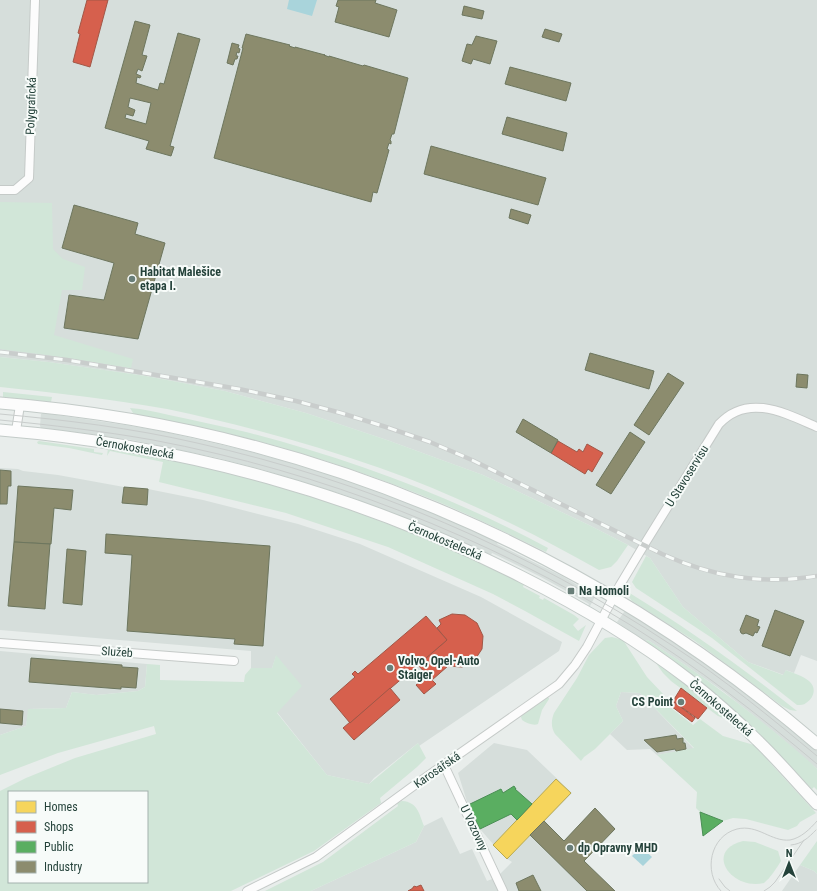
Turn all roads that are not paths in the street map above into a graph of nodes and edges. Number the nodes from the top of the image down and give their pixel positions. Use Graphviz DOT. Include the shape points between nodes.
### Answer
graph roads {
  1 [pos="35,0"];
  2 [pos="0,190"];
  3 [pos="0,403"];
  4 [pos="20,405"];
  5 [pos="817,427"];
  6 [pos="0,430"];
  7 [pos="16,431"];
  8 [pos="614,597"];
  9 [pos="602,621"];
  10 [pos="0,643"];
  11 [pos="234,661"];
  12 [pos="817,744"];
  13 [pos="444,765"];
  14 [pos="817,804"];
  15 [pos="247,891"];
  16 [pos="503,891"];
  1 -- 2 [label="street, Polygrafická" via="29,178 15,190"];
  3 -- 4 [label="main road"];
  4 -- 7 [label="street"];
  4 -- 8 [label="main road" via="162,425 312,463 382,486 456,516 506,539"];
  5 -- 8 [label="street, U Stavoservisu" via="773,409 764,408 742,410 726,417 719,424"];
  6 -- 7 [label="main road, Černokostelecká"];
  7 -- 9 [label="main road, Černokostelecká" via="84,438 174,454 242,470 319,493 436,536 541,587"];
  8 -- 9 [label="street, U Stavoservisu"];
  8 -- 12 [label="main road" via="722,668"];
  9 -- 13 [label="street, Karosářská" via="575,665 559,684"];
  9 -- 14 [label="main road, Černokostelecká" via="657,656 721,706"];
  10 -- 11 [label="street, Služeb"];
  13 -- 15 [label="street, Karosářská" via="316,857"];
  13 -- 16 [label="street, U Vozovny"];
}
